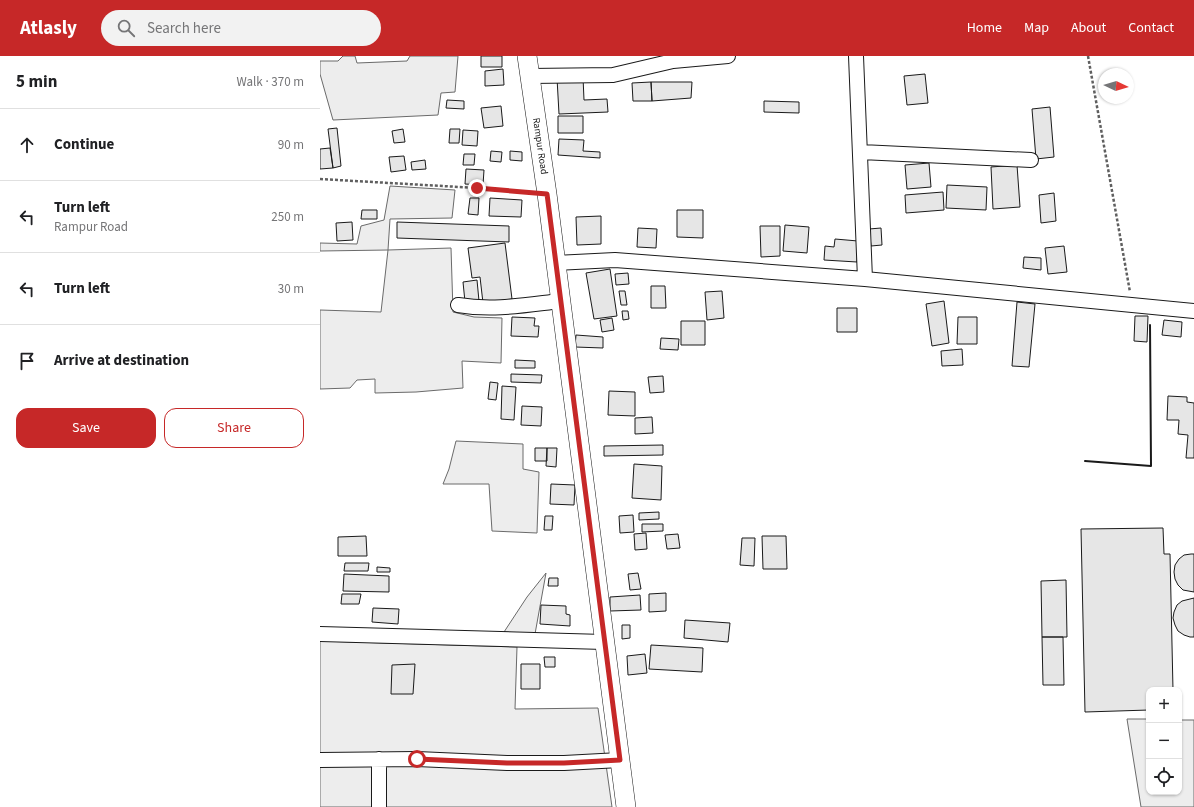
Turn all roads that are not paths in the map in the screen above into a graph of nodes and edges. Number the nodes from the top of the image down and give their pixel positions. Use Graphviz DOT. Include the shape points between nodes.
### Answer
graph roads {
  1 [pos="527,56"];
  2 [pos="728,56"];
  3 [pos="856,56"];
  4 [pos="530,76"];
  5 [pos="861,152"];
  6 [pos="1031,160"];
  7 [pos="555,264"];
  8 [pos="865,279"];
  9 [pos="560,301"];
  10 [pos="458,305"];
  11 [pos="1194,311"];
  12 [pos="320,634"];
  13 [pos="604,642"];
  14 [pos="378,759"];
  15 [pos="320,760"];
  16 [pos="620,760"];
  17 [pos="379,807"];
  18 [pos="626,807"];
  1 -- 4 [label="main road, Rampur Road"];
  2 -- 4 [label="street" via="673,61 613,74"];
  3 -- 5 [label="street"];
  4 -- 7 [label="main road, Rampur Road"];
  5 -- 6 [label="street"];
  5 -- 8 [label="street"];
  7 -- 8 [label="street" via="614,260"];
  7 -- 9 [label="main road, Rampur Road"];
  8 -- 11 [label="street"];
  9 -- 10 [label="street" via="497,309"];
  9 -- 13 [label="main road, Rampur Road"];
  12 -- 13 [label="street"];
  13 -- 16 [label="main road, Rampur Road"];
  14 -- 15 [label="street"];
  14 -- 16 [label="street" via="507,763"];
  14 -- 17 [label="street"];
  16 -- 18 [label="main road, Rampur Road"];
}
